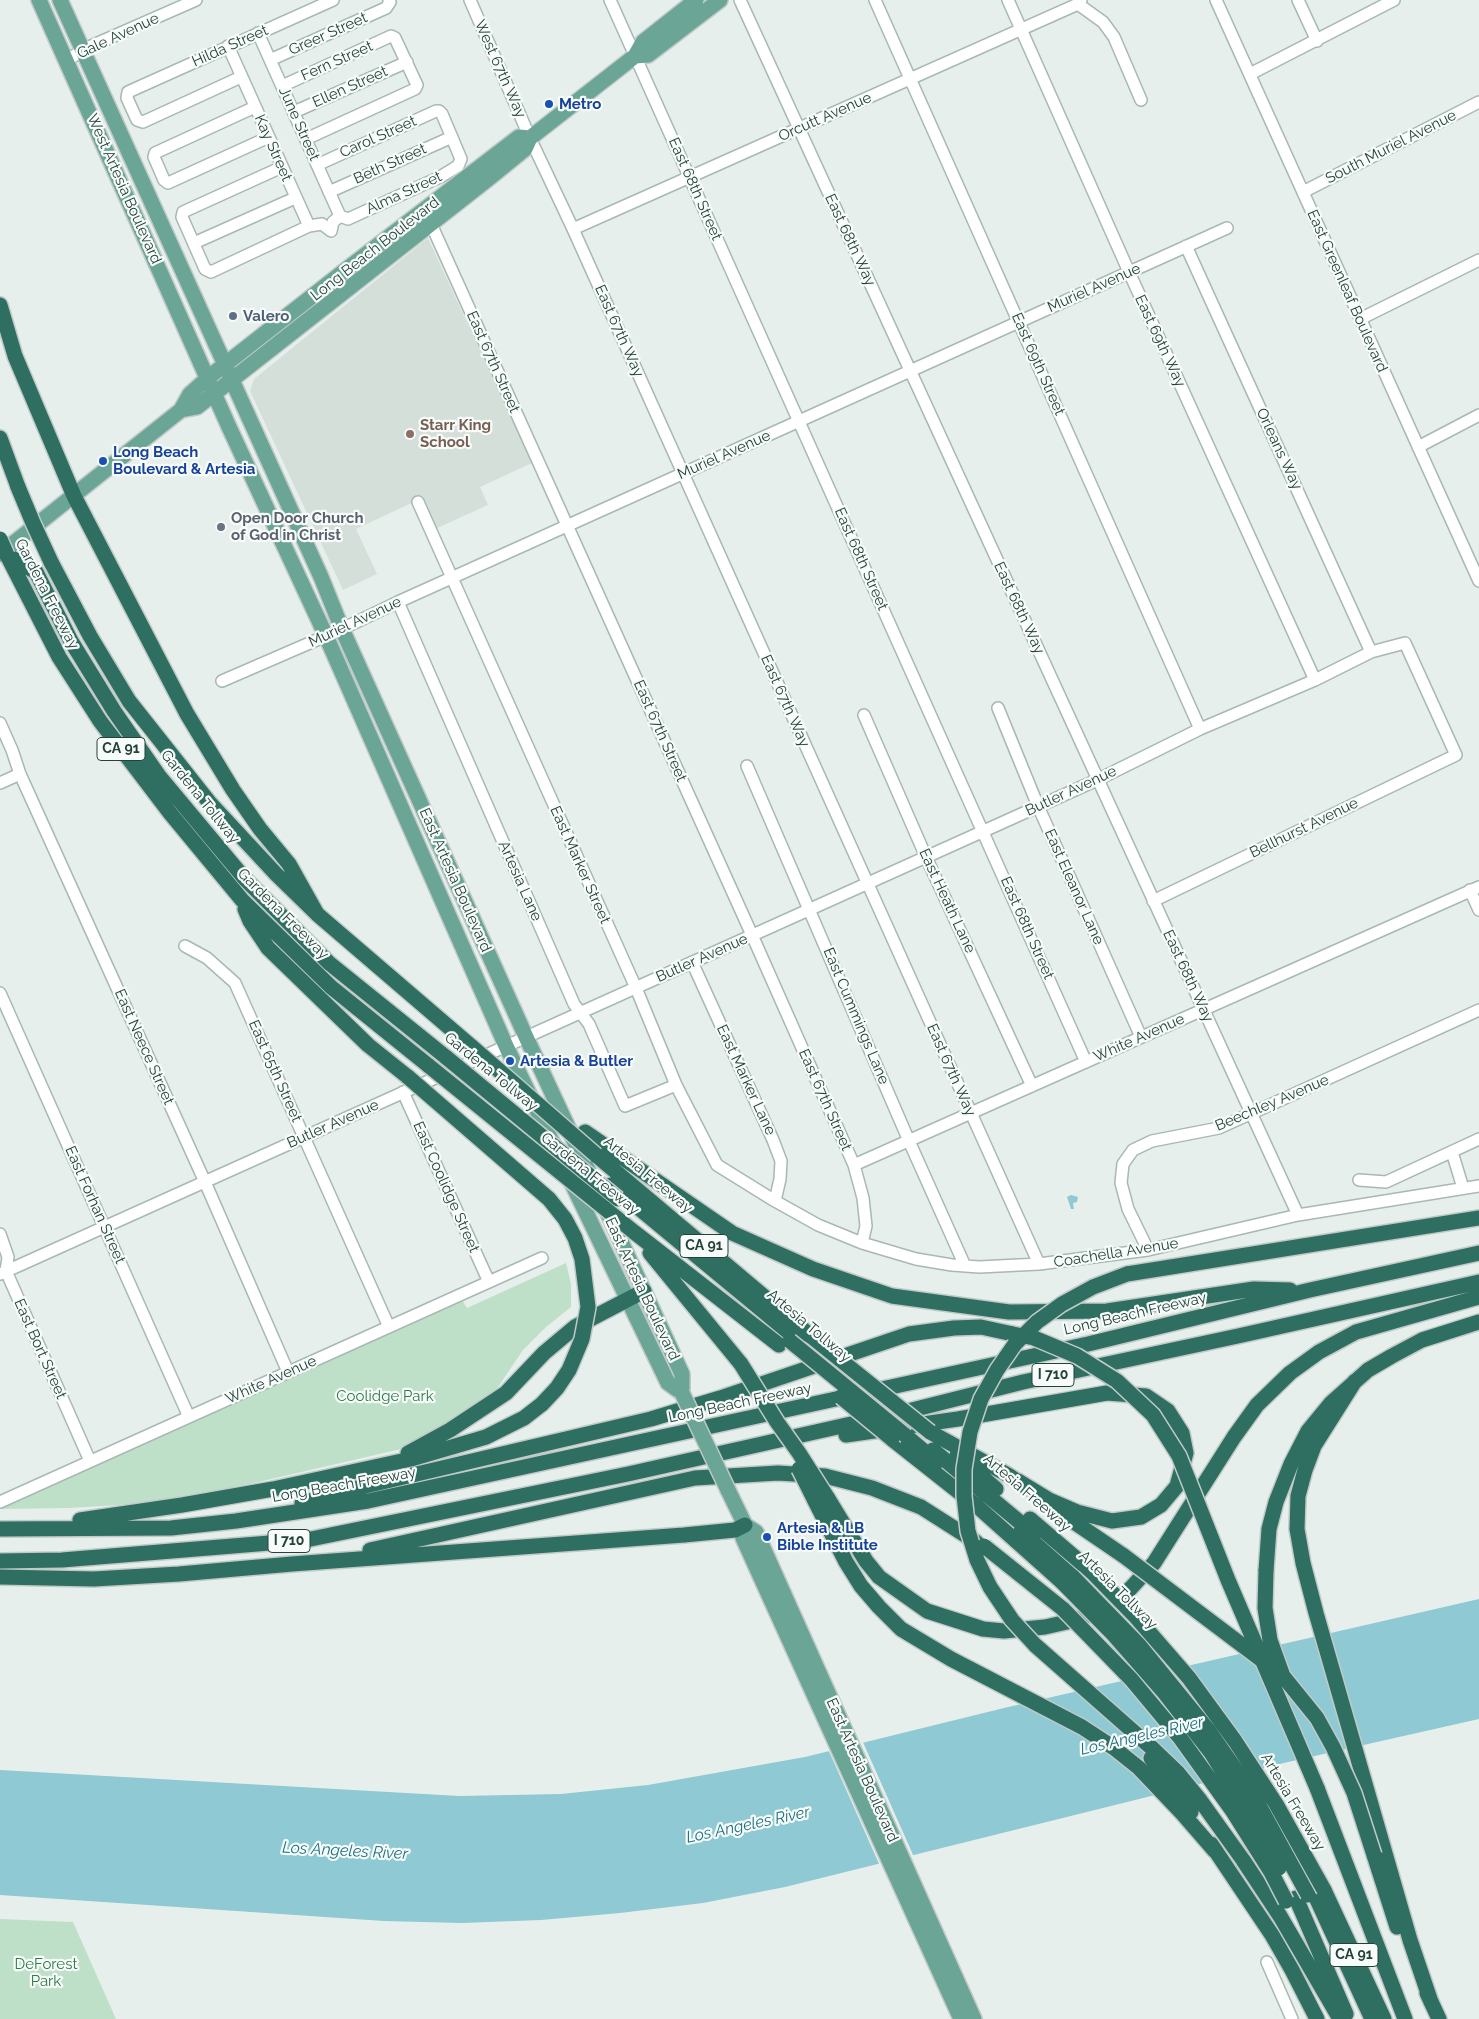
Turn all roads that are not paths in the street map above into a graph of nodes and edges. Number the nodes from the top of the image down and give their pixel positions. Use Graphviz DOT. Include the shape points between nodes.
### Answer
graph roads {
  1 [pos="39,0"];
  2 [pos="60,0"];
  3 [pos="196,0"];
  4 [pos="332,0"];
  5 [pos="470,0"];
  6 [pos="610,0"];
  7 [pos="696,0"];
  8 [pos="720,0"];
  9 [pos="740,0"];
  10 [pos="875,0"];
  11 [pos="1008,0"];
  12 [pos="1216,0"];
  13 [pos="1298,0"];
  14 [pos="1394,0"];
  15 [pos="1079,2"];
  16 [pos="388,4"];
  17 [pos="1020,30"];
  18 [pos="258,33"];
  19 [pos="1317,41"];
  20 [pos="228,46"];
  21 [pos="82,50"];
  22 [pos="635,56"];
  23 [pos="270,60"];
  24 [pos="67,61"];
  25 [pos="406,62"];
  26 [pos="1250,74"];
  27 [pos="242,76"];
  28 [pos="911,79"];
  29 [pos="282,86"];
  30 [pos="1141,100"];
  31 [pos="1479,102"];
  32 [pos="255,107"];
  33 [pos="294,112"];
  34 [pos="799,129"];
  35 [pos="268,137"];
  36 [pos="452,137"];
  37 [pos="530,138"];
  38 [pos="306,139"];
  39 [pos="317,165"];
  40 [pos="282,167"];
  41 [pos="690,177"];
  42 [pos="329,192"];
  43 [pos="1303,192"];
  44 [pos="295,198"];
  45 [pos="340,216"];
  46 [pos="431,224"];
  47 [pos="309,226"];
  48 [pos="1227,228"];
  49 [pos="573,229"];
  50 [pos="194,243"];
  51 [pos="1186,246"];
  52 [pos="1479,260"];
  53 [pos="1128,272"];
  54 [pos="0,305"];
  55 [pos="1360,319"];
  56 [pos="1019,322"];
  57 [pos="225,365"];
  58 [pos="910,371"];
  59 [pos="209,378"];
  60 [pos="232,380"];
  61 [pos="215,393"];
  62 [pos="181,410"];
  63 [pos="1479,416"];
  64 [pos="800,421"];
  65 [pos="0,438"];
  66 [pos="1418,447"];
  67 [pos="683,473"];
  68 [pos="74,496"];
  69 [pos="418,502"];
  70 [pos="567,526"];
  71 [pos="0,539"];
  72 [pos="4,555"];
  73 [pos="1477,573"];
  74 [pos="451,578"];
  75 [pos="398,602"];
  76 [pos="342,629"];
  77 [pos="326,636"];
  78 [pos="1371,652"];
  79 [pos="1315,680"];
  80 [pos="222,682"];
  81 [pos="998,708"];
  82 [pos="864,715"];
  83 [pos="0,723"];
  84 [pos="1200,729"];
  85 [pos="155,734"];
  86 [pos="1456,755"];
  87 [pos="747,766"];
  88 [pos="20,774"];
  89 [pos="1097,780"];
  90 [pos="0,783"];
  91 [pos="1038,806"];
  92 [pos="984,831"];
  93 [pos="926,857"];
  94 [pos="867,883"];
  95 [pos="1475,889"];
  96 [pos="242,900"];
  97 [pos="1153,901"];
  98 [pos="810,909"];
  99 [pos="1479,910"];
  100 [pos="317,914"];
  101 [pos="752,935"];
  102 [pos="185,946"];
  103 [pos="692,962"];
  104 [pos="636,988"];
  105 [pos="0,993"];
  106 [pos="1203,1010"];
  107 [pos="1479,1010"];
  108 [pos="579,1013"];
  109 [pos="526,1037"];
  110 [pos="1141,1038"];
  111 [pos="506,1046"];
  112 [pos="450,1057"];
  113 [pos="1086,1062"];
  114 [pos="676,1086"];
  115 [pos="1032,1086"];
  116 [pos="404,1092"];
  117 [pos="528,1094"];
  118 [pos="1252,1113"];
  119 [pos="970,1114"];
  120 [pos="304,1137"];
  121 [pos="1479,1139"];
  122 [pos="909,1141"];
  123 [pos="1452,1152"];
  124 [pos="854,1166"];
  125 [pos="1359,1180"];
  126 [pos="205,1182"];
  127 [pos="1479,1186"];
  128 [pos="1464,1188"];
  129 [pos="614,1192"];
  130 [pos="775,1201"];
  131 [pos="1298,1215"];
  132 [pos="1479,1218"];
  133 [pos="105,1227"];
  134 [pos="634,1232"];
  135 [pos="0,1234"];
  136 [pos="862,1243"];
  137 [pos="1148,1250"];
  138 [pos="1479,1253"];
  139 [pos="542,1258"];
  140 [pos="1039,1264"];
  141 [pos="965,1266"];
  142 [pos="3,1273"];
  143 [pos="489,1282"];
  144 [pos="1479,1282"];
  145 [pos="1310,1290"];
  146 [pos="644,1291"];
  147 [pos="1479,1297"];
  148 [pos="627,1300"];
  149 [pos="1479,1322"];
  150 [pos="389,1326"];
  151 [pos="795,1340"];
  152 [pos="288,1372"];
  153 [pos="1356,1381"];
  154 [pos="682,1394"];
  155 [pos="189,1416"];
  156 [pos="930,1432"];
  157 [pos="904,1436"];
  158 [pos="90,1461"];
  159 [pos="362,1469"];
  160 [pos="628,1474"];
  161 [pos="1018,1481"];
  162 [pos="820,1498"];
  163 [pos="0,1502"];
  164 [pos="236,1521"];
  165 [pos="745,1525"];
  166 [pos="0,1527"];
  167 [pos="0,1561"];
  168 [pos="292,1564"];
  169 [pos="0,1576"];
  170 [pos="1077,1577"];
  171 [pos="1122,1722"];
  172 [pos="1317,1788"];
  173 [pos="1215,1851"];
  174 [pos="1387,1877"];
  175 [pos="1300,1897"];
  176 [pos="1267,1962"];
  177 [pos="945,1970"];
  178 [pos="1345,2016"];
  179 [pos="961,2019"];
  180 [pos="974,2019"];
  181 [pos="1292,2019"];
  182 [pos="1317,2019"];
  183 [pos="1365,2019"];
  184 [pos="1372,2019"];
  185 [pos="1384,2019"];
  186 [pos="1405,2019"];
  187 [pos="1439,2019"];
  1 -- 24 [label="main road, West Artesia Boulevard"];
  2 -- 21 [label="main road, West Artesia Boulevard"];
  3 -- 21 [label="street, Gale Avenue"];
  4 -- 18 [label="street, Hilda Street"];
  5 -- 37 [label="street, West 67th Way"];
  6 -- 22 [label="street, East 68th Street"];
  7 -- 22 [label="main road, Long Beach Boulevard" via="643,42"];
  8 -- 22 [label="main road, Long Beach Boulevard" via="648,55"];
  9 -- 34 [label="street, East 68th Way"];
  10 -- 28 [label="street, East 69th Street"];
  11 -- 17 [label="street, East 69th Way"];
  12 -- 26 [label="street, East Greenleaf Boulevard"];
  13 -- 19 [label="street"];
  14 -- 19 [label="street"];
  15 -- 17 [label="street, Orcutt Avenue"];
  15 -- 30 [label="street" via="1114,37"];
  16 -- 23 [label="street, Greer Street"];
  17 -- 28 [label="street, Orcutt Avenue"];
  17 -- 53 [label="street, East 69th Way"];
  18 -- 20 [label="street, Hilda Street"];
  18 -- 23 [label="street, June Street"];
  19 -- 26 [label="street"];
  20 -- 27 [label="street, Kay Street"];
  20 -- 27 [label="street, Hilda Street" via="128,92 127,98 137,120 143,122"];
  21 -- 24 [label="street, Gale Avenue"];
  21 -- 57 [label="main road, West Artesia Boulevard"];
  22 -- 37 [label="main road, Long Beach Boulevard"];
  22 -- 41 [label="street, East 68th Street"];
  23 -- 29 [label="street, June Street"];
  24 -- 59 [label="main road, West Artesia Boulevard"];
  25 -- 29 [label="street, Fern Street" via="396,38 391,36"];
  25 -- 33 [label="street, Ellen Street"];
  25 -- 38 [label="street" via="417,85 415,89"];
  26 -- 43 [label="street, East Greenleaf Boulevard"];
  27 -- 32 [label="street, Kay Street"];
  28 -- 34 [label="street, Orcutt Avenue"];
  28 -- 56 [label="street, East 69th Street"];
  29 -- 33 [label="street, June Street"];
  31 -- 43 [label="street, South Muriel Avenue"];
  32 -- 35 [label="street, Kay Street"];
  32 -- 35 [label="street" via="154,152 154,157 164,180 168,182"];
  33 -- 38 [label="street, June Street"];
  34 -- 41 [label="street, Orcutt Avenue"];
  34 -- 58 [label="street, East 68th Way"];
  35 -- 40 [label="street, Kay Street"];
  36 -- 39 [label="street, Carol Street" via="439,111 436,111"];
  36 -- 42 [label="street, Beth Street"];
  36 -- 45 [label="street, Alma Street" via="461,158 458,166 348,219"];
  37 -- 46 [label="main road, Long Beach Boulevard" via="525,150"];
  37 -- 49 [label="street, East 67th Way"];
  37 -- 57 [label="main road, Long Beach Boulevard" via="519,137"];
  38 -- 39 [label="street, June Street"];
  39 -- 42 [label="street, June Street"];
  40 -- 44 [label="street, Kay Street"];
  40 -- 50 [label="street" via="183,212"];
  41 -- 49 [label="street, Orcutt Avenue"];
  41 -- 64 [label="street, East 68th Street"];
  42 -- 45 [label="street, June Street"];
  43 -- 55 [label="street, East Greenleaf Boulevard"];
  44 -- 47 [label="street, Kay Street"];
  44 -- 50 [label="street"];
  45 -- 47 [label="street" via="333,222 331,231 322,224"];
  46 -- 60 [label="main road, Long Beach Boulevard"];
  46 -- 70 [label="street, East 67th Street"];
  47 -- 50 [label="street" via="211,272 205,269"];
  48 -- 51 [label="street, Muriel Avenue"];
  49 -- 67 [label="street, East 67th Way"];
  51 -- 53 [label="street, Muriel Avenue"];
  51 -- 78 [label="street, Orleans Way"];
  52 -- 55 [label="street"];
  53 -- 56 [label="street, Muriel Avenue"];
  53 -- 79 [label="street, East 69th Way"];
  54 -- 68 [label="highway" via="16,356"];
  55 -- 66 [label="street, East Greenleaf Boulevard"];
  56 -- 58 [label="street, Muriel Avenue"];
  56 -- 84 [label="street, East 69th Street"];
  57 -- 59 [label="main road, Long Beach Boulevard"];
  57 -- 60 [label="main road, East Artesia Boulevard"];
  58 -- 64 [label="street, Muriel Avenue"];
  58 -- 89 [label="street, East 68th Way"];
  59 -- 61 [label="main road, East Artesia Boulevard"];
  59 -- 62 [label="main road, Long Beach Boulevard" via="190,394"];
  60 -- 61 [label="main road, Long Beach Boulevard"];
  60 -- 76 [label="main road, East Artesia Boulevard"];
  61 -- 62 [label="main road, Long Beach Boulevard" via="197,407"];
  61 -- 77 [label="main road, East Artesia Boulevard"];
  62 -- 68 [label="main road, Long Beach Boulevard"];
  63 -- 66 [label="street"];
  64 -- 67 [label="street, Muriel Avenue"];
  64 -- 92 [label="street, East 68th Street"];
  65 -- 85 [label="highway, Gardena Freeway / CA 91, bridge" via="32,524 51,562 124,693"];
  66 -- 73 [label="street, East Greenleaf Boulevard"];
  67 -- 70 [label="street, Muriel Avenue"];
  67 -- 94 [label="street, East 67th Way"];
  68 -- 72 [label="main road, Long Beach Boulevard"];
  68 -- 100 [label="highway" via="187,714 233,790 289,864"];
  69 -- 74 [label="street, East Marker Street"];
  70 -- 74 [label="street, Muriel Avenue"];
  70 -- 101 [label="street, East 67th Street"];
  71 -- 72 [label="highway, Gardena Freeway / CA 91, bridge"];
  72 -- 96 [label="highway, Gardena Freeway / CA 91" via="59,657 100,721"];
  72 -- 112 [label="highway, Gardena Tollway" via="36,572 71,641 114,712 159,776 245,879 329,963"];
  74 -- 75 [label="street, Muriel Avenue"];
  74 -- 104 [label="street, East Marker Street"];
  75 -- 76 [label="street, Muriel Avenue"];
  75 -- 108 [label="street, Artesia Lane"];
  76 -- 77 [label="street, Muriel Avenue"];
  76 -- 109 [label="main road, East Artesia Boulevard"];
  77 -- 80 [label="street, Muriel Avenue"];
  77 -- 111 [label="main road, East Artesia Boulevard"];
  78 -- 79 [label="street, Butler Avenue"];
  78 -- 86 [label="street, Butler Avenue" via="1405,643"];
  79 -- 84 [label="street, Butler Avenue"];
  81 -- 91 [label="street, East Eleanor Lane"];
  82 -- 93 [label="street, East Heath Lane"];
  83 -- 88 [label="street, East Neece Street"];
  84 -- 89 [label="street, Butler Avenue"];
  85 -- 100 [label="highway, Gardena Freeway / CA 91" via="209,802"];
  85 -- 112 [label="highway, Gardena Tollway" via="158,764 229,853 326,949"];
  86 -- 97 [label="street, Bellhurst Avenue"];
  87 -- 98 [label="street, East Cummings Lane"];
  88 -- 90 [label="street"];
  88 -- 126 [label="street, East Neece Street"];
  89 -- 91 [label="street, Butler Avenue"];
  89 -- 97 [label="street, East 68th Way"];
  91 -- 92 [label="street, Butler Avenue"];
  91 -- 110 [label="street, East Eleanor Lane"];
  92 -- 93 [label="street, Butler Avenue"];
  92 -- 113 [label="street, East 68th Street"];
  93 -- 94 [label="street, Butler Avenue"];
  93 -- 115 [label="street, East Heath Lane"];
  94 -- 98 [label="street, Butler Avenue"];
  94 -- 119 [label="street, East 67th Way"];
  95 -- 99 [label="street"];
  95 -- 106 [label="street, White Avenue"];
  96 -- 134 [label="highway, Gardena Freeway / CA 91, bridge" via="331,986"];
  96 -- 159 [label="highway, bridge" via="250,921 268,948 368,1045 549,1199 565,1219 582,1259 588,1307 584,1332 569,1370 542,1404 524,1418 486,1437 411,1459"];
  97 -- 106 [label="street, East 68th Way"];
  98 -- 101 [label="street, Butler Avenue"];
  98 -- 122 [label="street, East Cummings Lane"];
  100 -- 117 [label="highway, Gardena Freeway / CA 91, bridge"];
  101 -- 103 [label="street, Butler Avenue"];
  101 -- 124 [label="street, East 67th Street"];
  102 -- 120 [label="street, East 65th Street" via="214,963 235,983"];
  103 -- 104 [label="street, Butler Avenue"];
  103 -- 130 [label="street, East Marker Lane" via="781,1161"];
  104 -- 108 [label="street, Butler Avenue"];
  104 -- 114 [label="street, East Marker Street"];
  105 -- 133 [label="street, East Forhan Street"];
  106 -- 110 [label="street, White Avenue"];
  106 -- 118 [label="street, East 68th Way"];
  107 -- 118 [label="street, Beechley Avenue"];
  108 -- 109 [label="street, Butler Avenue"];
  108 -- 114 [label="street, Artesia Lane" via="589,1024 625,1106"];
  109 -- 111 [label="street, Butler Avenue"];
  109 -- 146 [label="main road, East Artesia Boulevard"];
  110 -- 113 [label="street, White Avenue"];
  111 -- 116 [label="street, Butler Avenue"];
  111 -- 148 [label="main road, East Artesia Boulevard"];
  112 -- 129 [label="highway, Gardena Tollway, bridge"];
  113 -- 115 [label="street, White Avenue"];
  114 -- 130 [label="street, East Marker Street" via="717,1165"];
  115 -- 119 [label="street, White Avenue"];
  116 -- 120 [label="street, Butler Avenue"];
  116 -- 143 [label="street, East Coolidge Street"];
  117 -- 145 [label="highway, bridge" via="732,1233 813,1269 892,1296 1009,1312 1107,1311 1254,1288"];
  117 -- 151 [label="highway, Artesia Freeway / CA 91, bridge"];
  118 -- 131 [label="street, East 68th Way"];
  118 -- 137 [label="street, Beechley Avenue" via="1219,1128 1152,1141 1133,1150 1123,1164 1121,1183 1128,1209"];
  119 -- 122 [label="street, White Avenue"];
  119 -- 140 [label="street, East 67th Way"];
  120 -- 126 [label="street, Butler Avenue"];
  120 -- 150 [label="street, East 65th Street"];
  121 -- 123 [label="street"];
  122 -- 124 [label="street, White Avenue"];
  122 -- 141 [label="street, East Cummings Lane"];
  123 -- 125 [label="street" via="1386,1182"];
  123 -- 128 [label="street"];
  124 -- 136 [label="street, East 67th Street" via="863,1198 866,1226"];
  126 -- 133 [label="street, Butler Avenue"];
  126 -- 152 [label="street, East Neece Street"];
  127 -- 128 [label="street, Coachella Avenue"];
  128 -- 131 [label="street, Coachella Avenue"];
  129 -- 151 [label="highway, Artesia Tollway"];
  130 -- 136 [label="street, Coachella Avenue"];
  131 -- 137 [label="street, Coachella Avenue"];
  132 -- 171 [label="highway, bridge" via="1127,1274 1062,1304 1015,1344 981,1399 970,1432 964,1469 968,1531 990,1587 1012,1620 1035,1645"];
  133 -- 142 [label="street, Butler Avenue"];
  133 -- 155 [label="street, East Forhan Street"];
  134 -- 151 [label="highway, Artesia Freeway / CA 91"];
  134 -- 162 [label="highway, bridge" via="741,1364 799,1453"];
  135 -- 142 [label="street, East Bort Street" via="8,1257"];
  136 -- 141 [label="street, Coachella Avenue" via="916,1259"];
  137 -- 140 [label="street, Coachella Avenue"];
  138 -- 145 [label="highway, Long Beach Freeway / I 710"];
  139 -- 143 [label="street, White Avenue"];
  140 -- 141 [label="street, Coachella Avenue"];
  142 -- 158 [label="street, East Bort Street"];
  143 -- 150 [label="street, White Avenue"];
  144 -- 160 [label="highway, I 710" via="1023,1382"];
  145 -- 164 [label="highway, Long Beach Freeway / I 710" via="1088,1344 658,1439 368,1501"];
  146 -- 148 [label="highway"];
  146 -- 154 [label="main road, East Artesia Boulevard" via="682,1374"];
  147 -- 162 [label="highway" via="1356,1332 1319,1352 1290,1373 1258,1405 1234,1437 1154,1563 1130,1589 1106,1608 1076,1620 1004,1631 983,1629 927,1611 879,1577"];
  148 -- 154 [label="main road, East Artesia Boulevard" via="668,1383"];
  148 -- 159 [label="highway" via="575,1327 506,1393 450,1430 408,1453"];
  149 -- 153 [label="highway" via="1422,1340 1368,1370"];
  150 -- 152 [label="street, White Avenue"];
  151 -- 156 [label="highway, Artesia Freeway / CA 91, bridge"];
  151 -- 157 [label="highway, Artesia Tollway"];
  151 -- 157 [label="highway, Artesia Freeway / CA 91, bridge"];
  152 -- 155 [label="street, White Avenue"];
  153 -- 172 [label="highway, bridge" via="1331,1403 1314,1424 1291,1464 1276,1502 1270,1529 1265,1608 1270,1640"];
  153 -- 174 [label="highway" via="1314,1446 1298,1496 1297,1529 1302,1563"];
  154 -- 165 [label="main road, East Artesia Boulevard, bridge"];
  155 -- 158 [label="street, White Avenue"];
  156 -- 161 [label="highway"];
  156 -- 170 [label="highway, Artesia Freeway / CA 91"];
  157 -- 170 [label="highway, Artesia Tollway" via="1036,1535"];
  157 -- 170 [label="highway, Artesia Freeway / CA 91" via="978,1507"];
  158 -- 163 [label="street, White Avenue"];
  159 -- 166 [label="highway" via="182,1505 90,1519"];
  160 -- 161 [label="highway" via="652,1473 772,1447 1107,1393 1146,1396 1168,1411 1182,1433 1186,1453 1177,1486 1162,1504 1141,1517 1112,1521 1077,1512"];
  160 -- 167 [label="highway, I 710" via="306,1540 62,1560"];
  161 -- 174 [label="highway, bridge" via="1283,1676 1317,1718 1345,1770"];
  162 -- 173 [label="highway" via="846,1562 879,1608 901,1629 951,1659 1082,1727 1114,1748 1182,1812"];
  164 -- 166 [label="highway, Long Beach Freeway / I 710" via="171,1528"];
  164 -- 172 [label="highway, bridge" via="357,1488 652,1419 909,1334 981,1327 1034,1338 1077,1356 1117,1381 1153,1415 1179,1456"];
  165 -- 168 [label="highway" via="735,1530 684,1535"];
  165 -- 177 [label="main road, East Artesia Boulevard" via="756,1532 823,1698"];
  168 -- 169 [label="highway" via="94,1579"];
  168 -- 175 [label="highway, bridge" via="448,1534 694,1478 778,1473 825,1476 872,1488 921,1507 984,1546 1063,1609 1131,1679 1181,1739 1271,1872"];
  170 -- 175 [label="highway, Artesia Freeway / CA 91, bridge" via="1114,1635 1164,1691 1212,1754"];
  170 -- 175 [label="highway, Artesia Freeway / CA 91, bridge" via="1136,1617 1190,1678 1235,1741 1276,1804"];
  171 -- 173 [label="highway" via="1184,1801"];
  171 -- 175 [label="highway" via="1178,1773 1244,1860"];
  172 -- 186 [label="highway"];
  173 -- 182 [label="highway" via="1255,1908"];
  174 -- 187 [label="highway"];
  175 -- 178 [label="highway, Artesia Freeway / CA 91"];
  175 -- 178 [label="highway"];
  175 -- 183 [label="highway"];
  175 -- 184 [label="highway"];
  175 -- 185 [label="highway, Artesia Freeway / CA 91"];
  176 -- 181 [label="street"];
  177 -- 179 [label="main road, East Artesia Boulevard"];
  177 -- 180 [label="main road, East Artesia Boulevard"];
}
